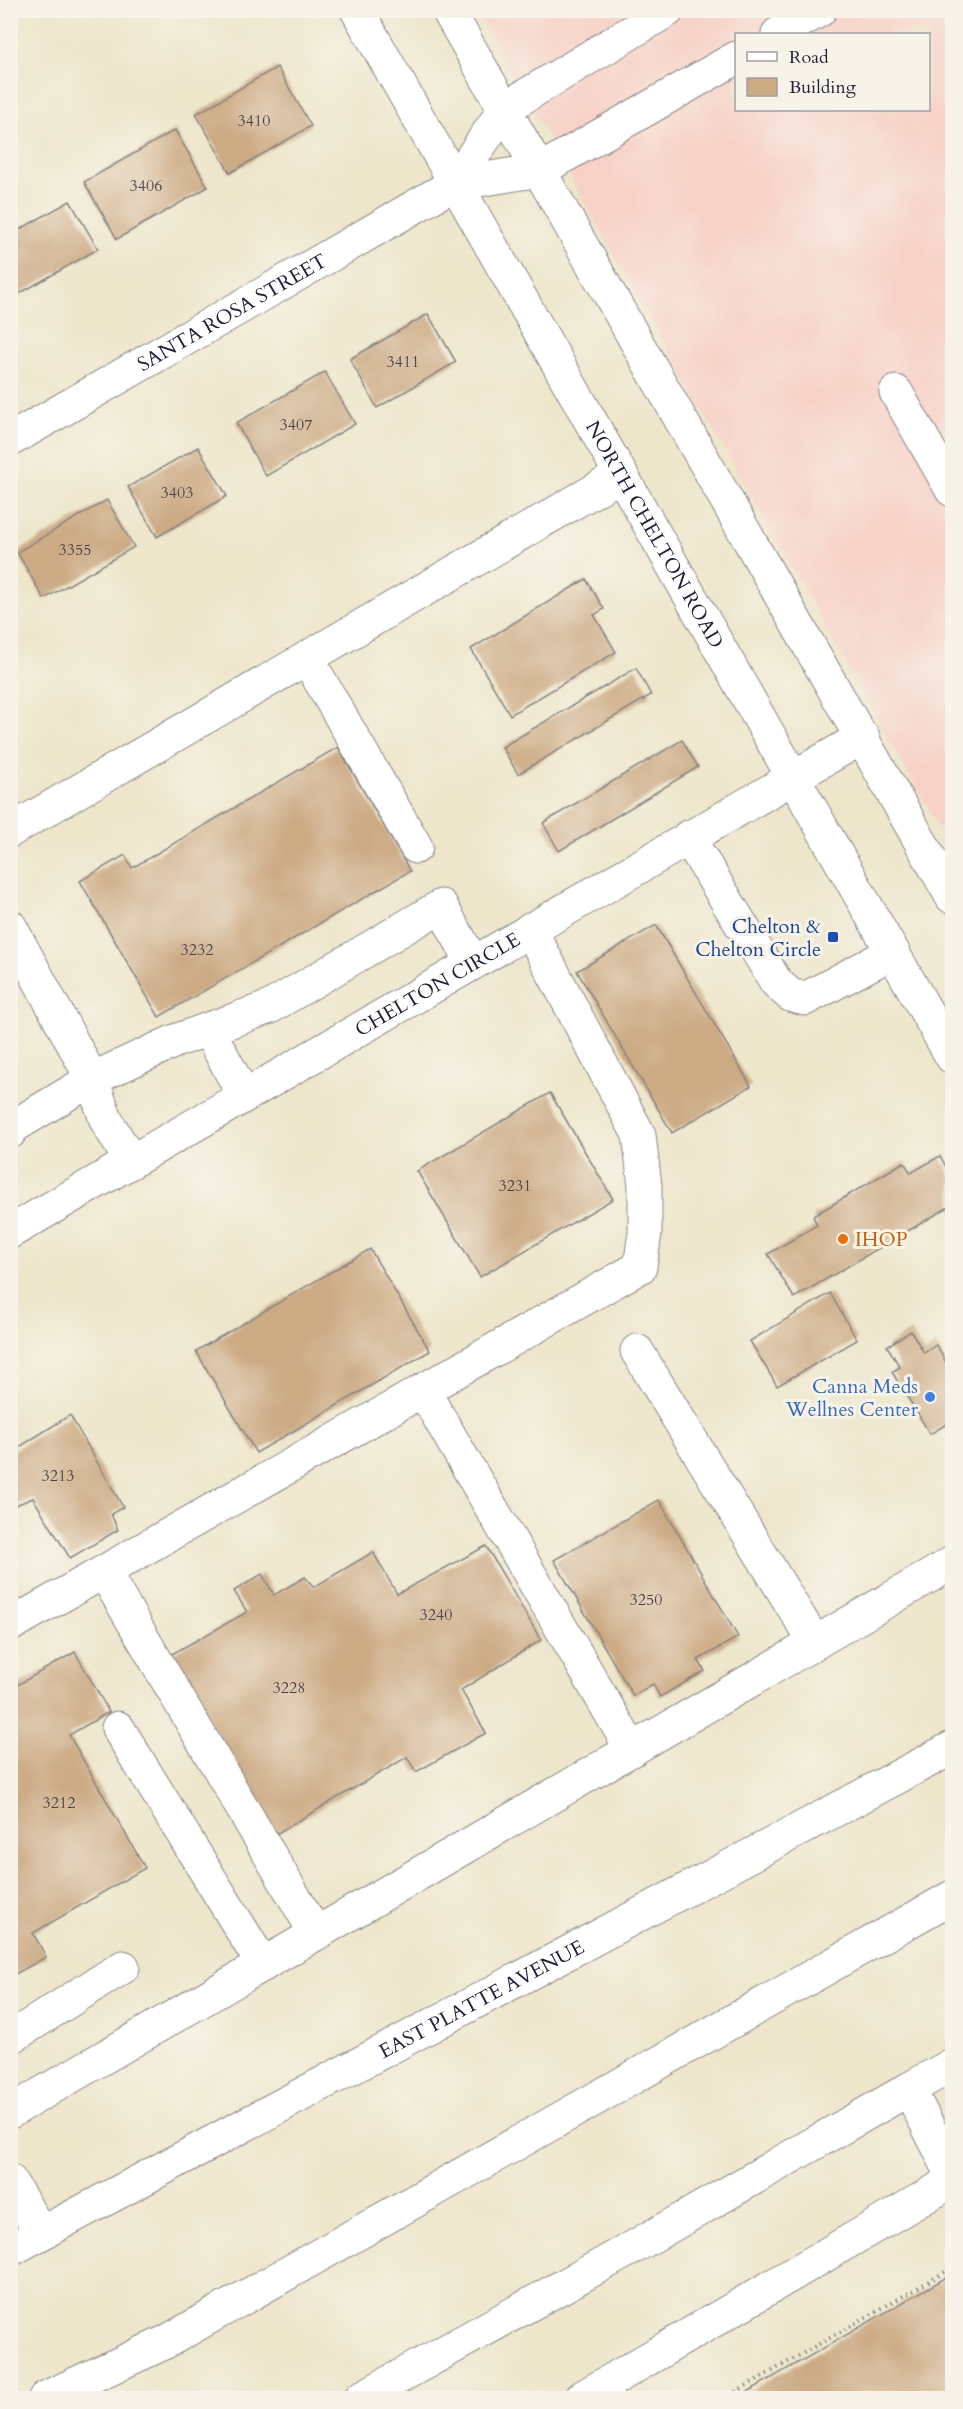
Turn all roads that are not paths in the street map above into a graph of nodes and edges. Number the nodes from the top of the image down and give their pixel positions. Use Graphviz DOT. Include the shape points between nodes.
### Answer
graph roads {
  1 [pos="357,10"];
  2 [pos="448,10"];
  3 [pos="669,10"];
  4 [pos="820,10"];
  5 [pos="780,33"];
  6 [pos="735,59"];
  7 [pos="505,108"];
  8 [pos="540,170"];
  9 [pos="454,184"];
  10 [pos="896,392"];
  11 [pos="10,440"];
  12 [pos="621,475"];
  13 [pos="952,490"];
  14 [pos="306,658"];
  15 [pos="863,737"];
  16 [pos="793,776"];
  17 [pos="10,831"];
  18 [pos="687,837"];
  19 [pos="417,847"];
  20 [pos="952,897"];
  21 [pos="10,926"];
  22 [pos="530,929"];
  23 [pos="893,951"];
  24 [pos="473,963"];
  25 [pos="208,1029"];
  26 [pos="952,1058"];
  27 [pos="92,1080"];
  28 [pos="244,1096"];
  29 [pos="10,1132"];
  30 [pos="131,1162"];
  31 [pos="10,1232"];
  32 [pos="637,1351"];
  33 [pos="423,1390"];
  34 [pos="952,1563"];
  35 [pos="104,1572"];
  36 [pos="10,1625"];
  37 [pos="815,1643"];
  38 [pos="118,1728"];
  39 [pos="952,1748"];
  40 [pos="632,1750"];
  41 [pos="952,1897"];
  42 [pos="316,1934"];
  43 [pos="263,1965"];
  44 [pos="123,1967"];
  45 [pos="10,2038"];
  46 [pos="952,2065"];
  47 [pos="909,2089"];
  48 [pos="10,2112"];
  49 [pos="952,2174"];
  50 [pos="10,2181"];
  51 [pos="952,2181"];
  52 [pos="41,2233"];
  53 [pos="10,2250"];
  54 [pos="45,2398"];
  55 [pos="361,2398"];
  56 [pos="582,2398"];
  1 -- 9 [label="main road, NORTH CHELTON ROAD"];
  2 -- 7 [label="main road"];
  3 -- 7 [label="main road, SANTA ROSA STREET"];
  4 -- 5 [label="main road"];
  6 -- 8 [label="main road, SANTA ROSA STREET"];
  7 -- 8 [label="main road"];
  7 -- 9 [label="main road, SANTA ROSA STREET"];
  8 -- 9 [label="main road, SANTA ROSA STREET"];
  8 -- 15 [label="main road"];
  9 -- 11 [label="main road, SANTA ROSA STREET"];
  9 -- 12 [label="main road, NORTH CHELTON ROAD"];
  10 -- 13 [label="main road"];
  12 -- 14 [label="main road"];
  12 -- 16 [label="main road, NORTH CHELTON ROAD"];
  14 -- 17 [label="main road"];
  14 -- 19 [label="main road"];
  15 -- 16 [label="main road, CHELTON CIRCLE"];
  15 -- 20 [label="main road"];
  16 -- 18 [label="main road, CHELTON CIRCLE"];
  16 -- 23 [label="main road, NORTH CHELTON ROAD"];
  18 -- 22 [label="main road, CHELTON CIRCLE"];
  18 -- 23 [label="main road" via="776,982 790,995 805,999"];
  21 -- 27 [label="main road"];
  22 -- 24 [label="main road, CHELTON CIRCLE"];
  22 -- 33 [label="main road" via="639,1135 645,1198 640,1267"];
  23 -- 26 [label="main road, NORTH CHELTON ROAD"];
  24 -- 25 [label="main road" via="441,906 270,1007"];
  24 -- 28 [label="main road, CHELTON CIRCLE"];
  25 -- 27 [label="main road"];
  25 -- 28 [label="main road"];
  27 -- 29 [label="main road"];
  27 -- 30 [label="main road" via="106,1120"];
  28 -- 30 [label="main road, CHELTON CIRCLE"];
  30 -- 31 [label="main road, CHELTON CIRCLE"];
  32 -- 37 [label="main road"];
  33 -- 35 [label="main road"];
  33 -- 40 [label="main road"];
  34 -- 37 [label="main road"];
  35 -- 36 [label="main road"];
  35 -- 42 [label="main road"];
  37 -- 40 [label="main road"];
  38 -- 43 [label="main road"];
  39 -- 52 [label="main road, EAST PLATTE AVENUE"];
  40 -- 42 [label="main road"];
  41 -- 54 [label="main road" via="164,2343"];
  42 -- 43 [label="main road"];
  43 -- 48 [label="main road"];
  44 -- 45 [label="main road"];
  46 -- 47 [label="main road"];
  47 -- 49 [label="main road"];
  47 -- 55 [label="main road"];
  50 -- 52 [label="main road"];
  51 -- 56 [label="main road"];
  52 -- 53 [label="main road, EAST PLATTE AVENUE"];
}
